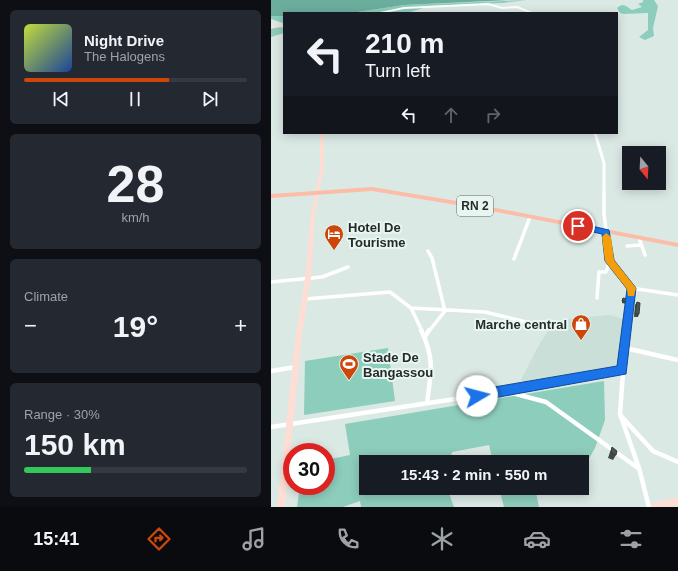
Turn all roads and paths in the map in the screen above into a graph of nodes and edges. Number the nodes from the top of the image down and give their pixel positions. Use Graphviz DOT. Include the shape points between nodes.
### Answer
graph roads {
  1 [pos="385,12"];
  2 [pos="530,12"];
  3 [pos="283,26"];
  4 [pos="271,27"];
  5 [pos="322,134"];
  6 [pos="595,134"];
  7 [pos="317,193"];
  8 [pos="271,196"];
  9 [pos="530,217"];
  10 [pos="606,232"];
  11 [pos="639,238"];
  12 [pos="641,245"];
  13 [pos="678,245"];
  14 [pos="627,246"];
  15 [pos="428,251"];
  16 [pos="645,256"];
  17 [pos="514,259"];
  18 [pos="610,261"];
  19 [pos="323,277"];
  20 [pos="308,278"];
  21 [pos="271,282"];
  22 [pos="631,288"];
  23 [pos="678,295"];
  24 [pos="597,298"];
  25 [pos="305,299"];
  26 [pos="411,308"];
  27 [pos="445,311"];
  28 [pos="542,326"];
  29 [pos="425,337"];
  30 [pos="625,348"];
  31 [pos="678,360"];
  32 [pos="296,366"];
  33 [pos="622,370"];
  34 [pos="271,371"];
  35 [pos="501,392"];
  36 [pos="427,403"];
  37 [pos="620,414"];
  38 [pos="290,424"];
  39 [pos="271,427"];
  40 [pos="678,462"];
  41 [pos="639,468"];
  42 [pos="678,501"];
  43 [pos="281,507"];
  44 [pos="649,507"];
  45 [pos="654,507"];
  1 -- 2 [label="street" via="405,8 488,4 503,8 517,7"];
  3 -- 4 [label="main road"];
  5 -- 7 [label="main road" via="322,169"];
  6 -- 10 [label="street" via="604,163"];
  7 -- 8 [label="main road, RN 2"];
  7 -- 9 [label="main road, RN 2" via="372,189"];
  7 -- 20 [label="main road"];
  9 -- 10 [label="main road, RN 2"];
  9 -- 17 [label="street"];
  10 -- 11 [label="main road, RN 2"];
  10 -- 18 [label="street"];
  11 -- 12 [label="street"];
  11 -- 13 [label="main road, RN 2"];
  12 -- 14 [label="street"];
  12 -- 16 [label="street"];
  15 -- 27 [label="street"];
  18 -- 22 [label="street"];
  18 -- 24 [label="street" via="606,272 599,272"];
  19 -- 20 [label="street" via="348,267 322,277"];
  20 -- 21 [label="street"];
  20 -- 25 [label="main road"];
  22 -- 23 [label="street"];
  22 -- 30 [label="street"];
  25 -- 26 [label="street" via="390,292"];
  25 -- 32 [label="main road"];
  26 -- 27 [label="street"];
  26 -- 29 [label="street"];
  27 -- 28 [label="street" via="485,312 509,320"];
  27 -- 29 [label="street" via="442,318 427,331"];
  29 -- 36 [label="street" via="432,362"];
  30 -- 31 [label="street"];
  30 -- 33 [label="street"];
  32 -- 34 [label="street"];
  32 -- 38 [label="main road"];
  33 -- 35 [label="street"];
  33 -- 37 [label="street"];
  35 -- 36 [label="street"];
  35 -- 41 [label="street" via="512,392 546,402"];
  36 -- 38 [label="street"];
  37 -- 40 [label="street" via="653,451"];
  37 -- 41 [label="street"];
  38 -- 39 [label="street"];
  38 -- 43 [label="main road"];
  41 -- 44 [label="street"];
  42 -- 45 [label="main road"];
}
